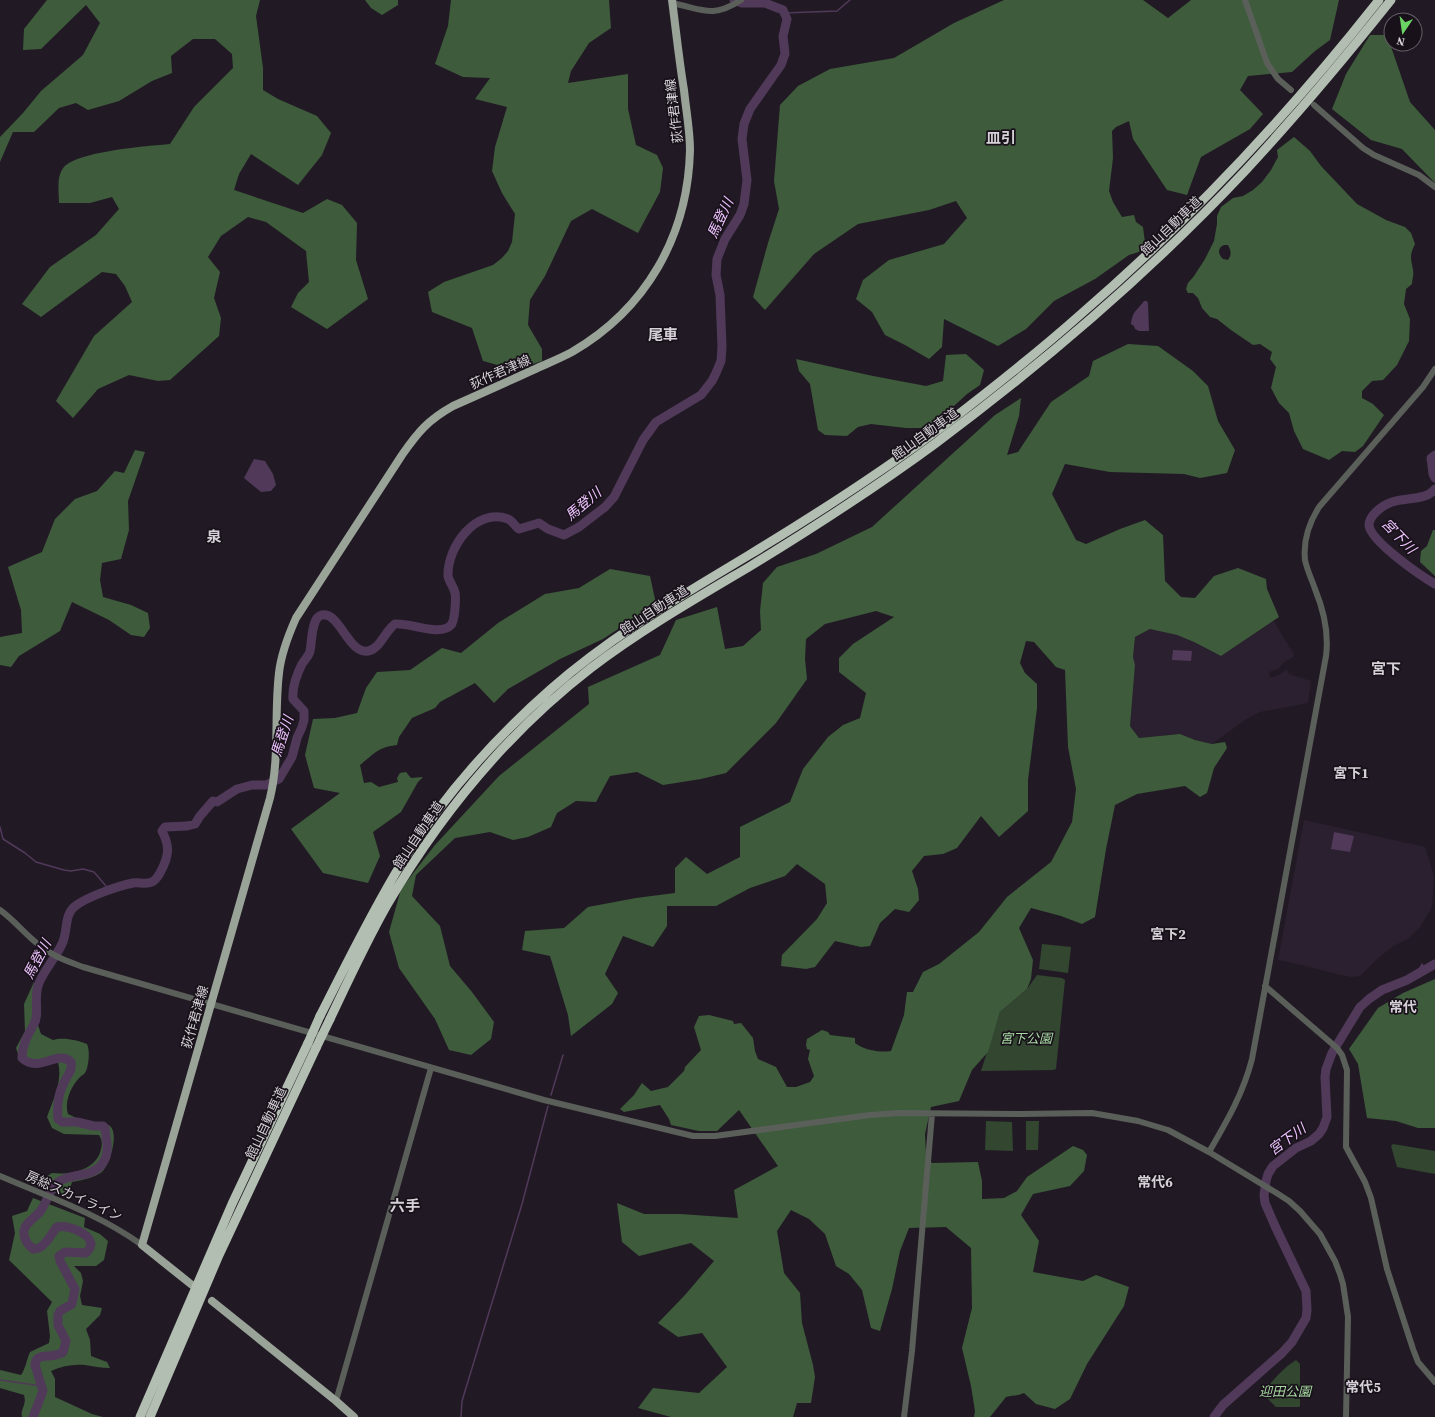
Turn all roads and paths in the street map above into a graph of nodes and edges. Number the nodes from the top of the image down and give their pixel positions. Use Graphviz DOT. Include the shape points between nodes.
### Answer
graph roads {
  1 [pos="740,0"];
  2 [pos="1245,0"];
  3 [pos="1379,0"];
  4 [pos="1391,0"];
  5 [pos="672,1"];
  6 [pos="1291,90"];
  7 [pos="1314,105"];
  8 [pos="1435,187"];
  9 [pos="1435,368"];
  10 [pos="0,910"];
  11 [pos="1265,986"];
  12 [pos="211,1003"];
  13 [pos="312,1046"];
  14 [pos="431,1068"];
  15 [pos="932,1114"];
  16 [pos="1209,1152"];
  17 [pos="0,1176"];
  18 [pos="142,1246"];
  19 [pos="192,1285"];
  20 [pos="212,1301"];
  21 [pos="1435,1382"];
  22 [pos="336,1401"];
  23 [pos="146,1414"];
  24 [pos="354,1417"];
  25 [pos="904,1417"];
  26 [pos="1346,1417"];
  1 -- 5 [label="street" via="724,10 712,12"];
  2 -- 6 [label="street" via="1267,63 1278,79"];
  3 -- 13 [label="highway, 館山自動車道, bridge" via="1302,93 1220,182 1144,257 1056,336 996,385 898,458 802,522 629,629 553,687 526,712 445,801 401,863 320,1016"];
  4 -- 13 [label="highway, 館山自動車道, bridge" via="1300,110 1244,172 1181,236 1053,351 884,480 637,636 591,668 534,717 481,772 432,834 387,906 330,1019"];
  5 -- 12 [label="main road, 荻作君津線" via="690,149 686,196 664,259 641,293 602,332 571,352 439,414 425,425 415,436 296,618 286,642 279,673 276,762 271,794"];
  7 -- 8 [label="street" via="1363,148 1419,176"];
  9 -- 11 [label="street" via="1423,387 1319,507 1308,531 1306,562 1326,623 1328,644"];
  10 -- 12 [label="street" via="46,950 67,961"];
  11 -- 16 [label="street" via="1252,1059 1245,1083 1236,1106"];
  11 -- 21 [label="street" via="1342,1055 1348,1078 1346,1147 1371,1198 1387,1269 1416,1356"];
  12 -- 14 [label="street"];
  12 -- 18 [label="main road, 荻作君津線"];
  13 -- 23 [label="highway, 館山自動車道" via="232,1204"];
  14 -- 15 [label="street" via="544,1100 693,1136 715,1136 870,1115"];
  14 -- 22 [label="street"];
  15 -- 16 [label="street" via="1099,1113 1168,1130"];
  15 -- 25 [label="street"];
  16 -- 26 [label="street" via="1289,1201 1327,1245 1340,1274 1348,1318"];
  17 -- 18 [label="street, 房総スカイライン" via="104,1220"];
  18 -- 19 [label="main road, 房総スカイライン"];
  20 -- 22 [label="main road"];
  22 -- 24 [label="main road"];
}
